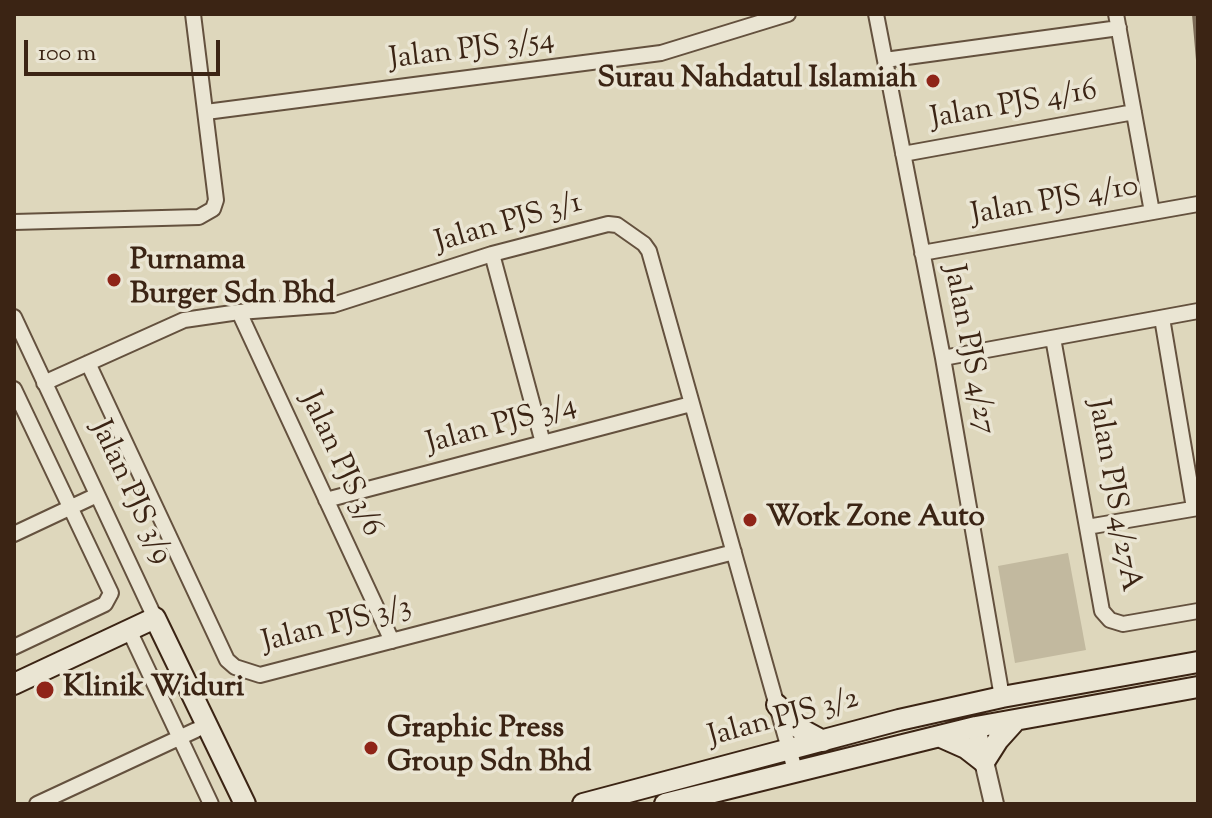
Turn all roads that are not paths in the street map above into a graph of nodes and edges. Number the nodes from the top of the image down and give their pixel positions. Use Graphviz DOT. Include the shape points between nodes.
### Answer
graph roads {
  1 [pos="193,14"];
  2 [pos="788,14"];
  3 [pos="876,14"];
  4 [pos="1117,21"];
  5 [pos="885,60"];
  6 [pos="206,112"];
  7 [pos="1134,112"];
  8 [pos="903,154"];
  9 [pos="1198,204"];
  10 [pos="1152,212"];
  11 [pos="14,222"];
  12 [pos="922,253"];
  13 [pos="492,254"];
  14 [pos="1198,311"];
  15 [pos="239,312"];
  16 [pos="14,317"];
  17 [pos="1162,318"];
  18 [pos="1053,338"];
  19 [pos="943,358"];
  20 [pos="88,363"];
  21 [pos="44,383"];
  22 [pos="14,389"];
  23 [pos="691,404"];
  24 [pos="20,419"];
  25 [pos="543,443"];
  26 [pos="97,495"];
  27 [pos="326,500"];
  28 [pos="70,508"];
  29 [pos="1196,508"];
  30 [pos="1087,527"];
  31 [pos="14,534"];
  32 [pos="734,552"];
  33 [pos="1198,611"];
  34 [pos="155,618"];
  35 [pos="129,630"];
  36 [pos="392,641"];
  37 [pos="14,647"];
  38 [pos="1198,662"];
  39 [pos="14,684"];
  40 [pos="1198,687"];
  41 [pos="190,693"];
  42 [pos="1002,697"];
  43 [pos="777,705"];
  44 [pos="1016,720"];
  45 [pos="976,727"];
  46 [pos="188,733"];
  47 [pos="939,736"];
  48 [pos="823,741"];
  49 [pos="790,750"];
  50 [pos="984,762"];
  51 [pos="795,770"];
  52 [pos="37,804"];
  53 [pos="211,804"];
  54 [pos="230,804"];
  55 [pos="245,804"];
  56 [pos="583,804"];
  57 [pos="665,804"];
  58 [pos="994,804"];
  1 -- 6 [label="street"];
  2 -- 6 [label="street, Jalan PJS 3/54" via="661,53"];
  3 -- 5 [label="street, Jalan PJS 4/27"];
  4 -- 5 [label="street"];
  4 -- 7 [label="street"];
  5 -- 8 [label="street, Jalan PJS 4/27"];
  6 -- 11 [label="street" via="216,200 207,215"];
  7 -- 8 [label="street, Jalan PJS 4/16"];
  7 -- 10 [label="street"];
  8 -- 12 [label="street, Jalan PJS 4/27"];
  9 -- 10 [label="street, Jalan PJS 4/10"];
  10 -- 12 [label="street, Jalan PJS 4/10"];
  12 -- 19 [label="street, Jalan PJS 4/27"];
  13 -- 15 [label="street, Jalan PJS 3/1" via="333,305"];
  13 -- 23 [label="street, Jalan PJS 3/1" via="611,223 644,244"];
  13 -- 25 [label="street"];
  14 -- 17 [label="street"];
  15 -- 20 [label="street, Jalan PJS 3/1" via="184,320"];
  15 -- 27 [label="street, Jalan PJS 3/6"];
  16 -- 21 [label="street, Jalan PJS 3/9"];
  17 -- 18 [label="street"];
  17 -- 29 [label="street"];
  18 -- 19 [label="street"];
  18 -- 30 [label="street, Jalan PJS 4/27A"];
  19 -- 42 [label="street, Jalan PJS 4/27"];
  20 -- 21 [label="street, Jalan PJS 3/1"];
  20 -- 36 [label="street, Jalan PJS 3/3" via="227,660 260,675"];
  21 -- 26 [label="street, Jalan PJS 3/9"];
  22 -- 24 [label="street"];
  23 -- 25 [label="street, Jalan PJS 3/4"];
  23 -- 32 [label="street, Jalan PJS 3/1"];
  24 -- 28 [label="street"];
  25 -- 27 [label="street, Jalan PJS 3/4"];
  26 -- 28 [label="street"];
  26 -- 34 [label="street, Jalan PJS 3/9"];
  27 -- 36 [label="street, Jalan PJS 3/6"];
  28 -- 31 [label="street"];
  28 -- 37 [label="street" via="111,593 109,601"];
  29 -- 30 [label="street"];
  30 -- 33 [label="street, Jalan PJS 4/27A" via="1102,611 1110,620 1123,624"];
  32 -- 36 [label="street, Jalan PJS 3/3"];
  32 -- 43 [label="street, Jalan PJS 3/1"];
  34 -- 35 [label="main road"];
  34 -- 41 [label="main road, Jalan PJS 3/9"];
  35 -- 39 [label="main road"];
  35 -- 46 [label="street"];
  38 -- 42 [label="main road"];
  40 -- 44 [label="main road"];
  41 -- 46 [label="main road, Jalan PJS 3/9"];
  41 -- 55 [label="main road, Jalan PJS 3/9"];
  42 -- 48 [label="main road, Jalan PJS 3/2"];
  43 -- 48 [label="main road" via="797,727"];
  43 -- 49 [label="street, Jalan PJS 3/1"];
  44 -- 45 [label="main road"];
  44 -- 50 [label="main road"];
  45 -- 47 [label="main road, Jalan PJS 3/2"];
  45 -- 50 [label="street"];
  46 -- 52 [label="street"];
  46 -- 53 [label="street"];
  46 -- 54 [label="main road, Jalan PJS 3/9"];
  47 -- 50 [label="main road"];
  47 -- 51 [label="main road, Jalan PJS 3/2"];
  48 -- 49 [label="main road, Jalan PJS 3/2"];
  49 -- 51 [label="street, Jalan PJS 3/1"];
  49 -- 56 [label="main road, Jalan PJS 3/2"];
  50 -- 58 [label="street"];
  51 -- 57 [label="main road, Jalan PJS 3/2"];
}
